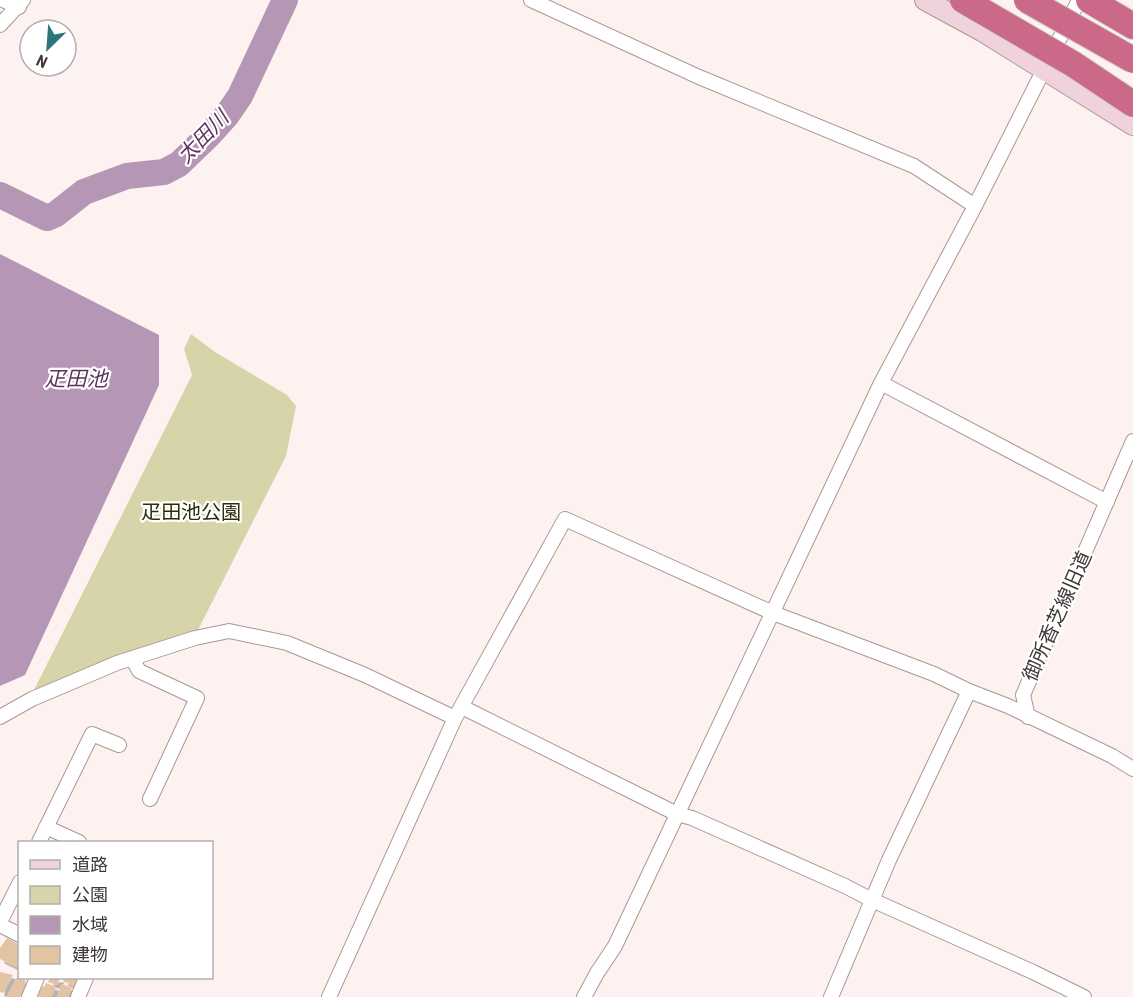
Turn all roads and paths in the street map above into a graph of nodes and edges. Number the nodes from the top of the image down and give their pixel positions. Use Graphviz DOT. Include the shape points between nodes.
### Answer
graph roads {
  1 [pos="3,0"];
  2 [pos="531,0"];
  3 [pos="925,0"];
  4 [pos="963,0"];
  5 [pos="982,0"];
  6 [pos="1027,0"];
  7 [pos="1079,0"];
  8 [pos="1089,0"];
  9 [pos="21,3"];
  10 [pos="0,25"];
  11 [pos="1133,26"];
  12 [pos="1133,60"];
  13 [pos="1044,69"];
  14 [pos="1133,85"];
  15 [pos="1133,104"];
  16 [pos="1133,125"];
  17 [pos="975,206"];
  18 [pos="881,383"];
  19 [pos="1133,441"];
  20 [pos="1107,502"];
  21 [pos="773,612"];
  22 [pos="132,658"];
  23 [pos="969,691"];
  24 [pos="459,712"];
  25 [pos="0,717"];
  26 [pos="1028,717"];
  27 [pos="118,745"];
  28 [pos="1133,769"];
  29 [pos="150,799"];
  30 [pos="677,814"];
  31 [pos="46,827"];
  32 [pos="40,841"];
  33 [pos="75,841"];
  34 [pos="18,886"];
  35 [pos="872,900"];
  36 [pos="0,926"];
  37 [pos="18,934"];
  38 [pos="38,979"];
  39 [pos="86,979"];
  40 [pos="29,997"];
  41 [pos="78,997"];
  42 [pos="329,997"];
  43 [pos="584,997"];
  44 [pos="831,997"];
  45 [pos="1084,997"];
  1 -- 9 [label="street"];
  2 -- 17 [label="street" via="699,77 914,166"];
  3 -- 13 [label="street"];
  4 -- 15 [label="highway, bridge"];
  5 -- 14 [label="highway"];
  6 -- 12 [label="highway, bridge"];
  7 -- 13 [label="street"];
  8 -- 11 [label="highway"];
  9 -- 10 [label="street"];
  13 -- 16 [label="street"];
  13 -- 17 [label="street"];
  17 -- 18 [label="street"];
  18 -- 20 [label="street"];
  18 -- 21 [label="street"];
  19 -- 20 [label="street, 御所香芝線旧道"];
  20 -- 26 [label="street, 御所香芝線旧道" via="1023,695"];
  21 -- 23 [label="street"];
  21 -- 24 [label="street" via="565,519"];
  21 -- 30 [label="street"];
  22 -- 24 [label="street" via="229,631 287,644"];
  22 -- 25 [label="street" via="32,699"];
  22 -- 29 [label="street" via="139,671 197,698"];
  23 -- 26 [label="street"];
  23 -- 35 [label="street"];
  24 -- 30 [label="street"];
  24 -- 42 [label="street"];
  26 -- 28 [label="street"];
  27 -- 31 [label="street" via="92,734"];
  30 -- 35 [label="street"];
  30 -- 43 [label="street" via="615,946"];
  31 -- 32 [label="street"];
  31 -- 33 [label="street"];
  34 -- 36 [label="street"];
  35 -- 44 [label="street"];
  35 -- 45 [label="street"];
  36 -- 37 [label="street"];
  38 -- 40 [label="street"];
  39 -- 41 [label="street"];
}
